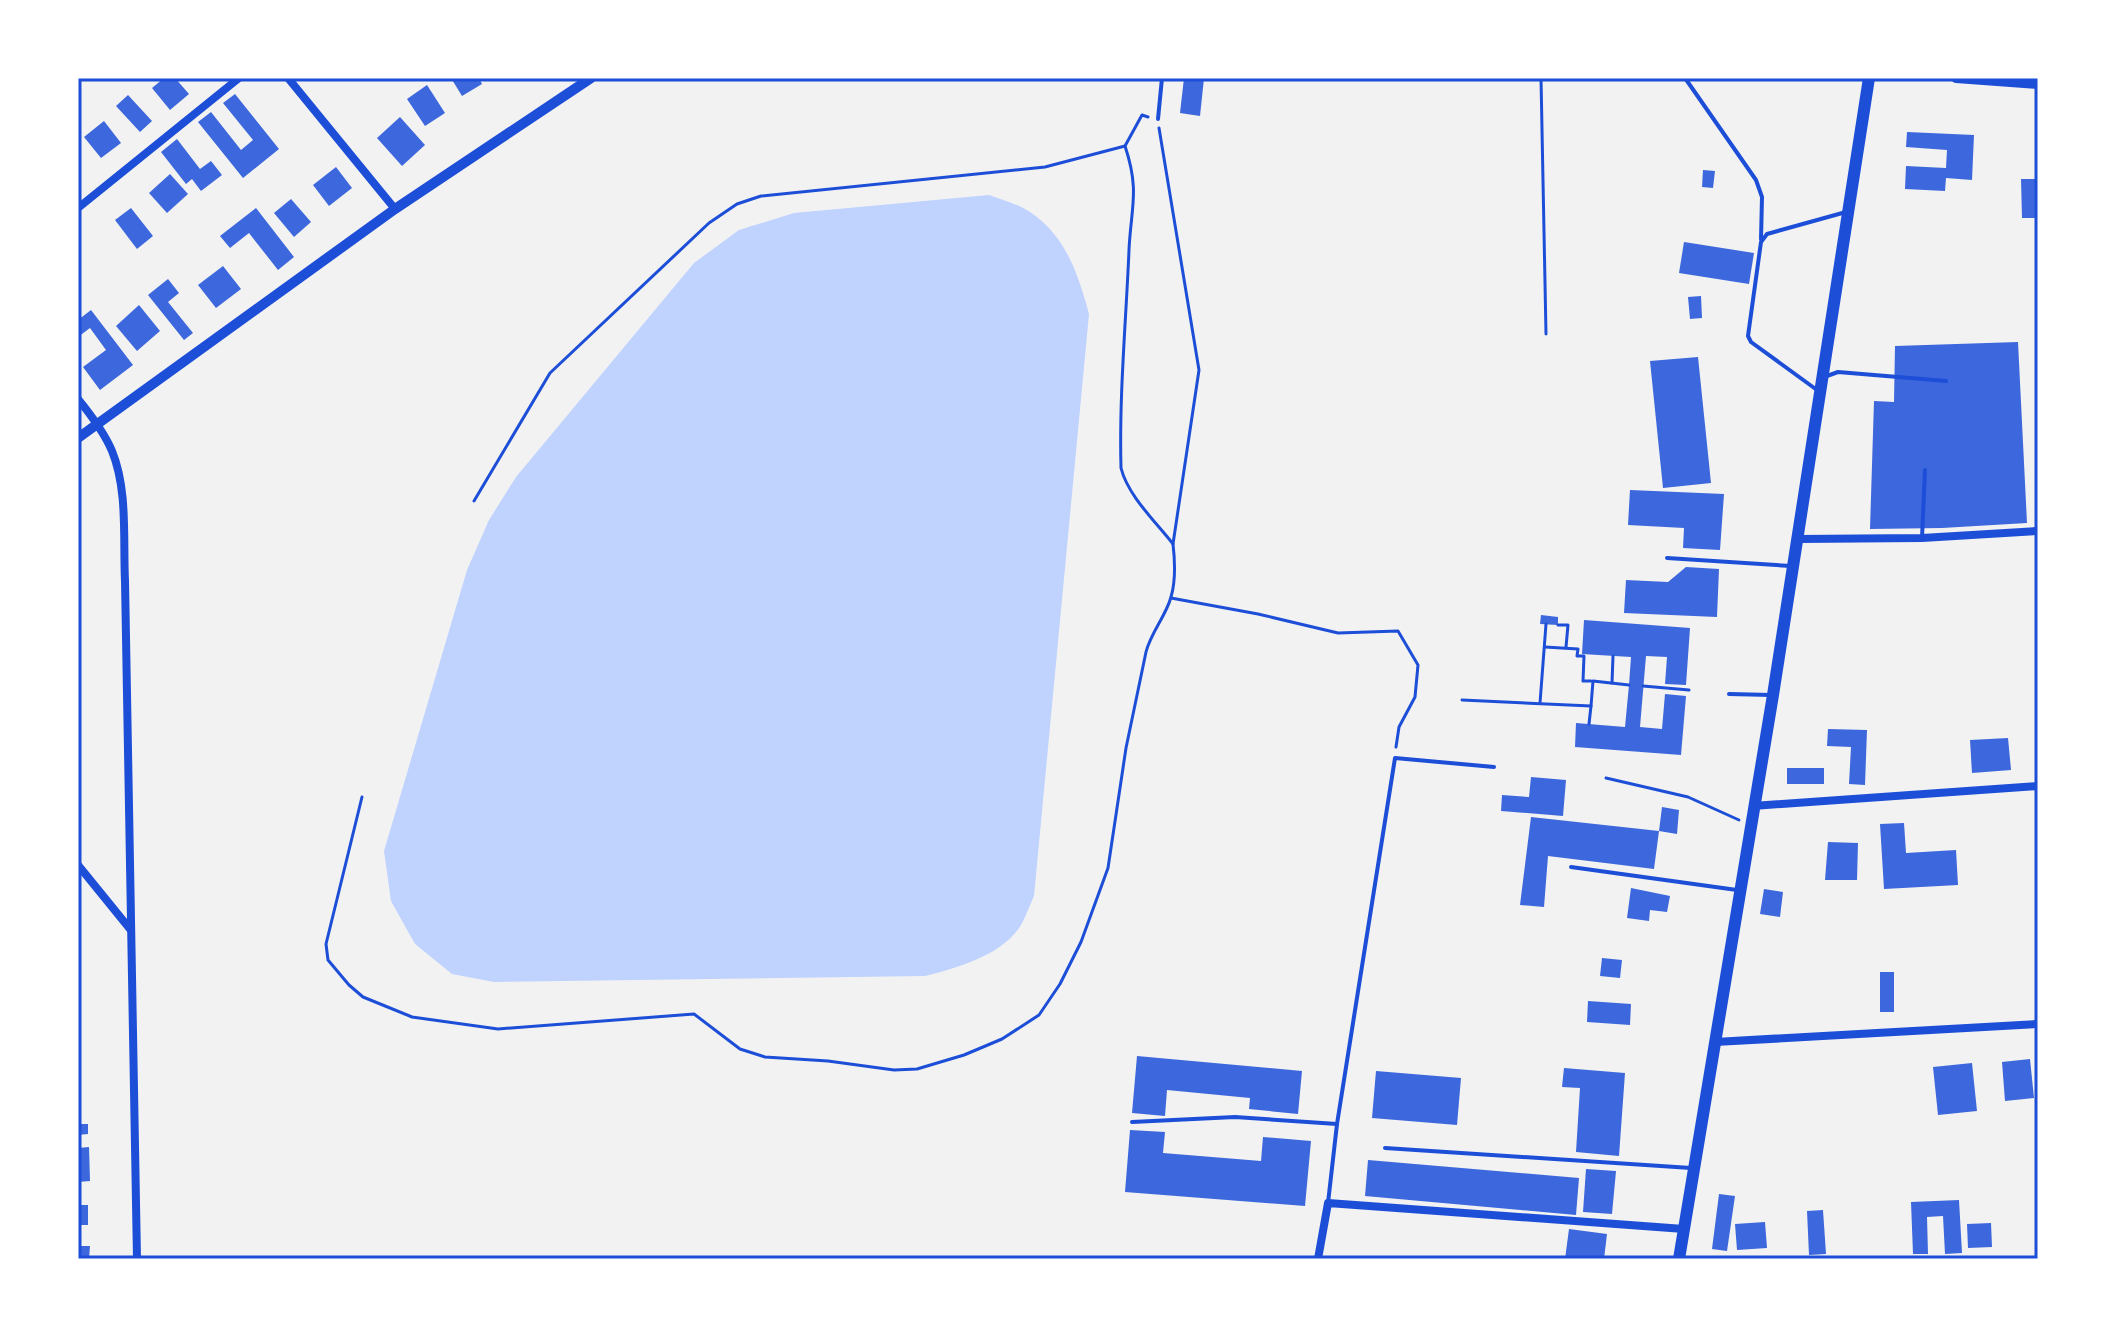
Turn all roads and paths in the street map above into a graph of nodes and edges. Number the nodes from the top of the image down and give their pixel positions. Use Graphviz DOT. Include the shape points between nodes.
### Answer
graph roads {
  1 [pos="239,78"];
  2 [pos="288,78"];
  3 [pos="591,78"];
  4 [pos="1162,78"];
  5 [pos="1541,78"];
  6 [pos="1685,78"];
  7 [pos="1869,78"];
  8 [pos="1956,78"];
  9 [pos="2038,84"];
  10 [pos="1158,119"];
  11 [pos="1125,146"];
  12 [pos="78,208"];
  13 [pos="395,209"];
  14 [pos="1848,212"];
  15 [pos="1761,242"];
  16 [pos="1546,334"];
  17 [pos="1946,381"];
  18 [pos="1819,392"];
  19 [pos="78,399"];
  20 [pos="98,424"];
  21 [pos="78,438"];
  22 [pos="1925,470"];
  23 [pos="474,501"];
  24 [pos="2038,531"];
  25 [pos="1922,538"];
  26 [pos="1798,539"];
  27 [pos="1173,544"];
  28 [pos="1667,558"];
  29 [pos="1794,566"];
  30 [pos="1171,598"];
  31 [pos="1546,624"];
  32 [pos="1558,625"];
  33 [pos="1545,647"];
  34 [pos="1566,648"];
  35 [pos="1613,656"];
  36 [pos="1593,681"];
  37 [pos="1612,683"];
  38 [pos="1629,685"];
  39 [pos="1643,686"];
  40 [pos="1689,690"];
  41 [pos="1729,694"];
  42 [pos="1773,695"];
  43 [pos="1462,700"];
  44 [pos="1540,703"];
  45 [pos="1591,706"];
  46 [pos="1589,724"];
  47 [pos="1395,758"];
  48 [pos="1494,767"];
  49 [pos="1606,778"];
  50 [pos="2038,786"];
  51 [pos="362,797"];
  52 [pos="1753,806"];
  53 [pos="1750,825"];
  54 [pos="78,865"];
  55 [pos="1571,867"];
  56 [pos="1739,890"];
  57 [pos="130,929"];
  58 [pos="2038,1024"];
  59 [pos="1715,1042"];
  60 [pos="1132,1122"];
  61 [pos="1337,1124"];
  62 [pos="1385,1148"];
  63 [pos="1694,1168"];
  64 [pos="1328,1203"];
  65 [pos="1684,1229"];
  66 [pos="137,1259"];
  67 [pos="1318,1259"];
  68 [pos="1679,1259"];
  1 -- 12 [label="street"];
  2 -- 13 [label="street"];
  3 -- 13 [label="street"];
  4 -- 10 [label="lane"];
  5 -- 16 [label="path"];
  6 -- 15 [label="lane" via="1756,180 1762,197"];
  7 -- 14 [label="main road"];
  8 -- 9 [label="street"];
  10 -- 11 [label="path" via="1142,115"];
  10 -- 27 [label="path" via="1199,370"];
  11 -- 23 [label="path" via="1045,167 761,196 737,204 709,223 550,373"];
  11 -- 27 [label="path" via="1135,193 1121,468"];
  13 -- 20 [label="street"];
  14 -- 15 [label="lane" via="1767,234"];
  14 -- 18 [label="main road"];
  15 -- 18 [label="lane" via="1748,336"];
  17 -- 18 [label="lane" via="1838,372 1827,376"];
  18 -- 26 [label="main road"];
  19 -- 20 [label="street"];
  20 -- 21 [label="street"];
  20 -- 57 [label="street" via="121,482"];
  22 -- 25 [label="lane"];
  24 -- 25 [label="street"];
  25 -- 26 [label="street"];
  26 -- 29 [label="main road"];
  27 -- 30 [label="path"];
  28 -- 29 [label="lane"];
  29 -- 42 [label="main road"];
  30 -- 47 [label="path" via="1338,633 1398,631 1418,665 1415,697 1399,727"];
  30 -- 51 [label="path" via="1148,643 1108,868 1060,984 1039,1015 1002,1039 917,1069 765,1057 740,1049 694,1014 498,1029 412,1017 363,997 336,972 326,944"];
  31 -- 33 [label="path"];
  32 -- 34 [label="path" via="1568,625"];
  33 -- 34 [label="path"];
  33 -- 44 [label="path"];
  34 -- 36 [label="path" via="1584,656 1583,681"];
  35 -- 37 [label="path"];
  36 -- 37 [label="path"];
  36 -- 45 [label="path"];
  37 -- 38 [label="path"];
  39 -- 40 [label="path"];
  41 -- 42 [label="lane"];
  42 -- 52 [label="main road"];
  43 -- 44 [label="path"];
  44 -- 45 [label="path"];
  45 -- 46 [label="path"];
  47 -- 48 [label="lane"];
  47 -- 61 [label="lane"];
  49 -- 53 [label="path" via="1688,797"];
  50 -- 52 [label="street"];
  52 -- 53 [label="main road"];
  53 -- 56 [label="main road"];
  54 -- 57 [label="street"];
  55 -- 56 [label="lane"];
  56 -- 59 [label="main road"];
  57 -- 66 [label="street"];
  58 -- 59 [label="street"];
  59 -- 63 [label="main road"];
  60 -- 61 [label="lane" via="1235,1117"];
  61 -- 64 [label="lane"];
  62 -- 63 [label="lane"];
  63 -- 65 [label="main road"];
  64 -- 65 [label="street"];
  64 -- 67 [label="street"];
  65 -- 68 [label="main road"];
}
